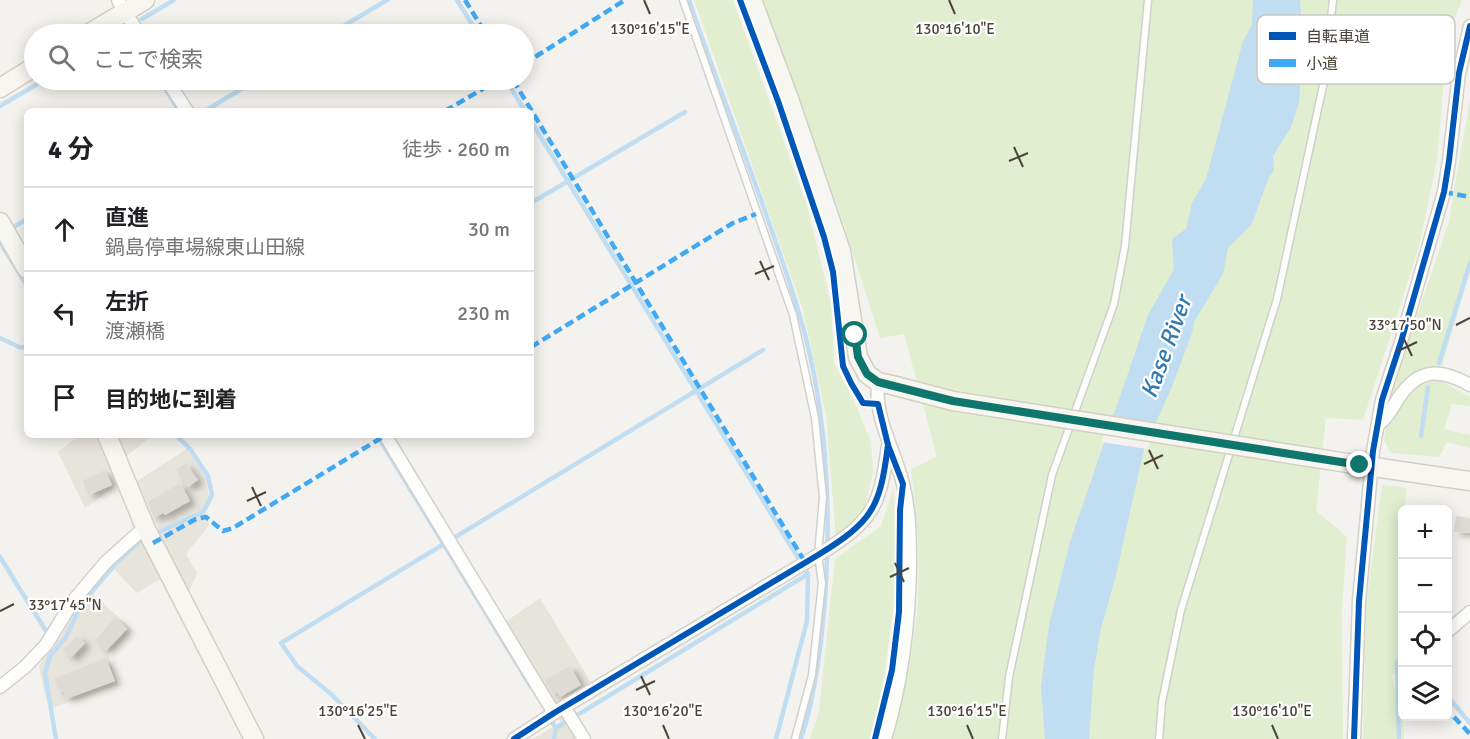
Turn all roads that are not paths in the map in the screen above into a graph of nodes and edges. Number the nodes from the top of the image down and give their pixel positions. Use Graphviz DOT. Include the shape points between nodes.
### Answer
graph roads {
  1 [pos="145,0"];
  2 [pos="683,0"];
  3 [pos="752,0"];
  4 [pos="1148,0"];
  5 [pos="1333,0"];
  6 [pos="122,6"];
  7 [pos="1331,15"];
  8 [pos="100,24"];
  9 [pos="133,24"];
  10 [pos="1470,26"];
  11 [pos="24,73"];
  12 [pos="1323,84"];
  13 [pos="0,88"];
  14 [pos="173,90"];
  15 [pos="185,108"];
  16 [pos="0,222"];
  17 [pos="24,264"];
  18 [pos="885,384"];
  19 [pos="1470,385"];
  20 [pos="1378,425"];
  21 [pos="107,438"];
  22 [pos="388,438"];
  23 [pos="888,445"];
  24 [pos="1367,465"];
  25 [pos="1470,481"];
  26 [pos="145,527"];
  27 [pos="818,555"];
  28 [pos="1470,612"];
  29 [pos="1452,628"];
  30 [pos="0,687"];
  31 [pos="561,715"];
  32 [pos="254,739"];
  33 [pos="514,739"];
  34 [pos="584,739"];
  35 [pos="795,739"];
  36 [pos="885,739"];
  37 [pos="1002,739"];
  38 [pos="1159,739"];
  39 [pos="1354,739"];
  1 -- 6 [label="main road"];
  2 -- 27 [label="lane" via="793,315 815,418 823,497"];
  3 -- 18 [label="main road" via="841,251 858,357 867,374"];
  4 -- 37 [label="lane" via="1125,246 1114,304 1052,475 1009,677"];
  5 -- 7 [label="lane"];
  6 -- 8 [label="main road"];
  6 -- 9 [label="street"];
  10 -- 20 [label="street" via="1459,73 1444,192"];
  11 -- 13 [label="main road"];
  12 -- 38 [label="lane" via="1277,299 1181,610 1162,702"];
  14 -- 15 [label="street"];
  16 -- 17 [label="main road"];
  18 -- 23 [label="street" via="878,404"];
  18 -- 24 [label="main road, bridge" via="953,401"];
  19 -- 20 [label="street" via="1451,374 1421,376 1403,391 1389,416"];
  20 -- 24 [label="street"];
  21 -- 26 [label="main road"];
  22 -- 31 [label="street"];
  23 -- 27 [label="street" via="884,480 875,506 865,520"];
  23 -- 36 [label="street" via="903,484 910,549 909,612 902,670"];
  24 -- 25 [label="main road"];
  24 -- 39 [label="street"];
  26 -- 30 [label="street" via="106,562 73,601 46,645"];
  26 -- 32 [label="main road"];
  27 -- 31 [label="street"];
  27 -- 35 [label="lane" via="822,583 812,675"];
  28 -- 29 [label="street"];
  31 -- 33 [label="street"];
  31 -- 34 [label="street"];
}
